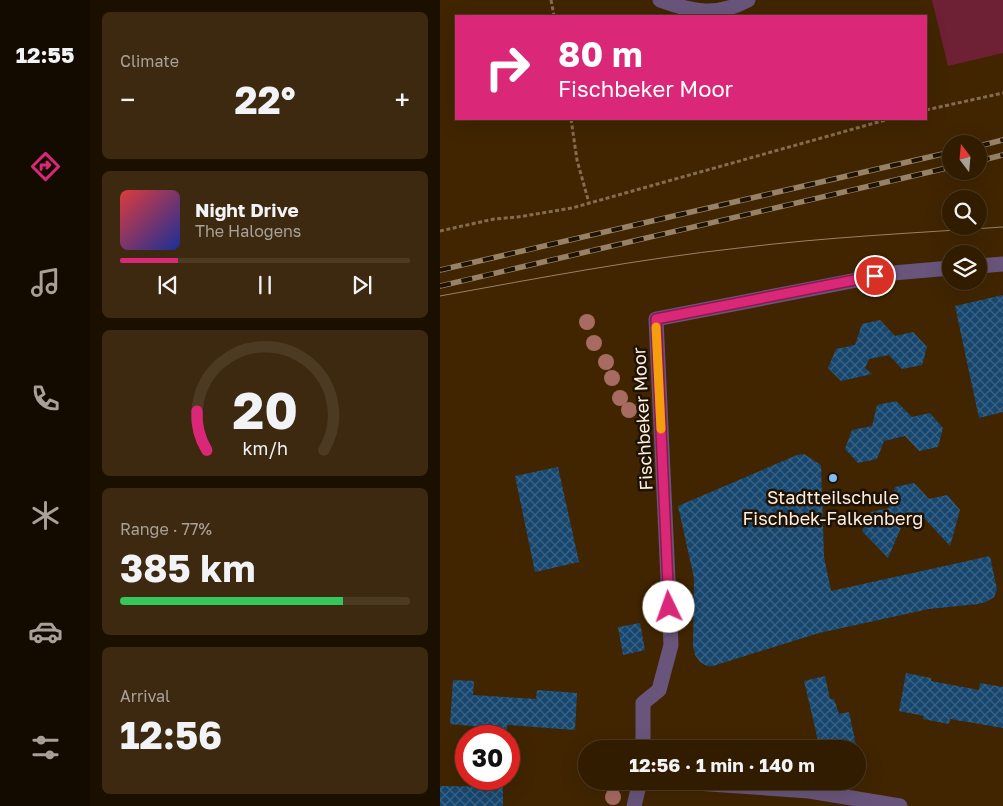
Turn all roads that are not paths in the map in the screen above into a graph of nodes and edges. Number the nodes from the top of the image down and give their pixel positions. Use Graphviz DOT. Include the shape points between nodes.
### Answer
graph roads {
  1 [pos="660,0"];
  2 [pos="748,0"];
  3 [pos="1003,264"];
  4 [pos="987,265"];
  5 [pos="942,269"];
  6 [pos="643,740"];
  7 [pos="638,790"];
  8 [pos="795,790"];
  9 [pos="634,806"];
  10 [pos="900,806"];
  1 -- 2 [label="street" via="706,12"];
  3 -- 4 [label="street"];
  5 -- 6 [label="street, Fischbeker Moor" via="893,273 656,319 671,645 659,690 643,703"];
  7 -- 9 [label="street"];
  8 -- 10 [label="street"];
}
